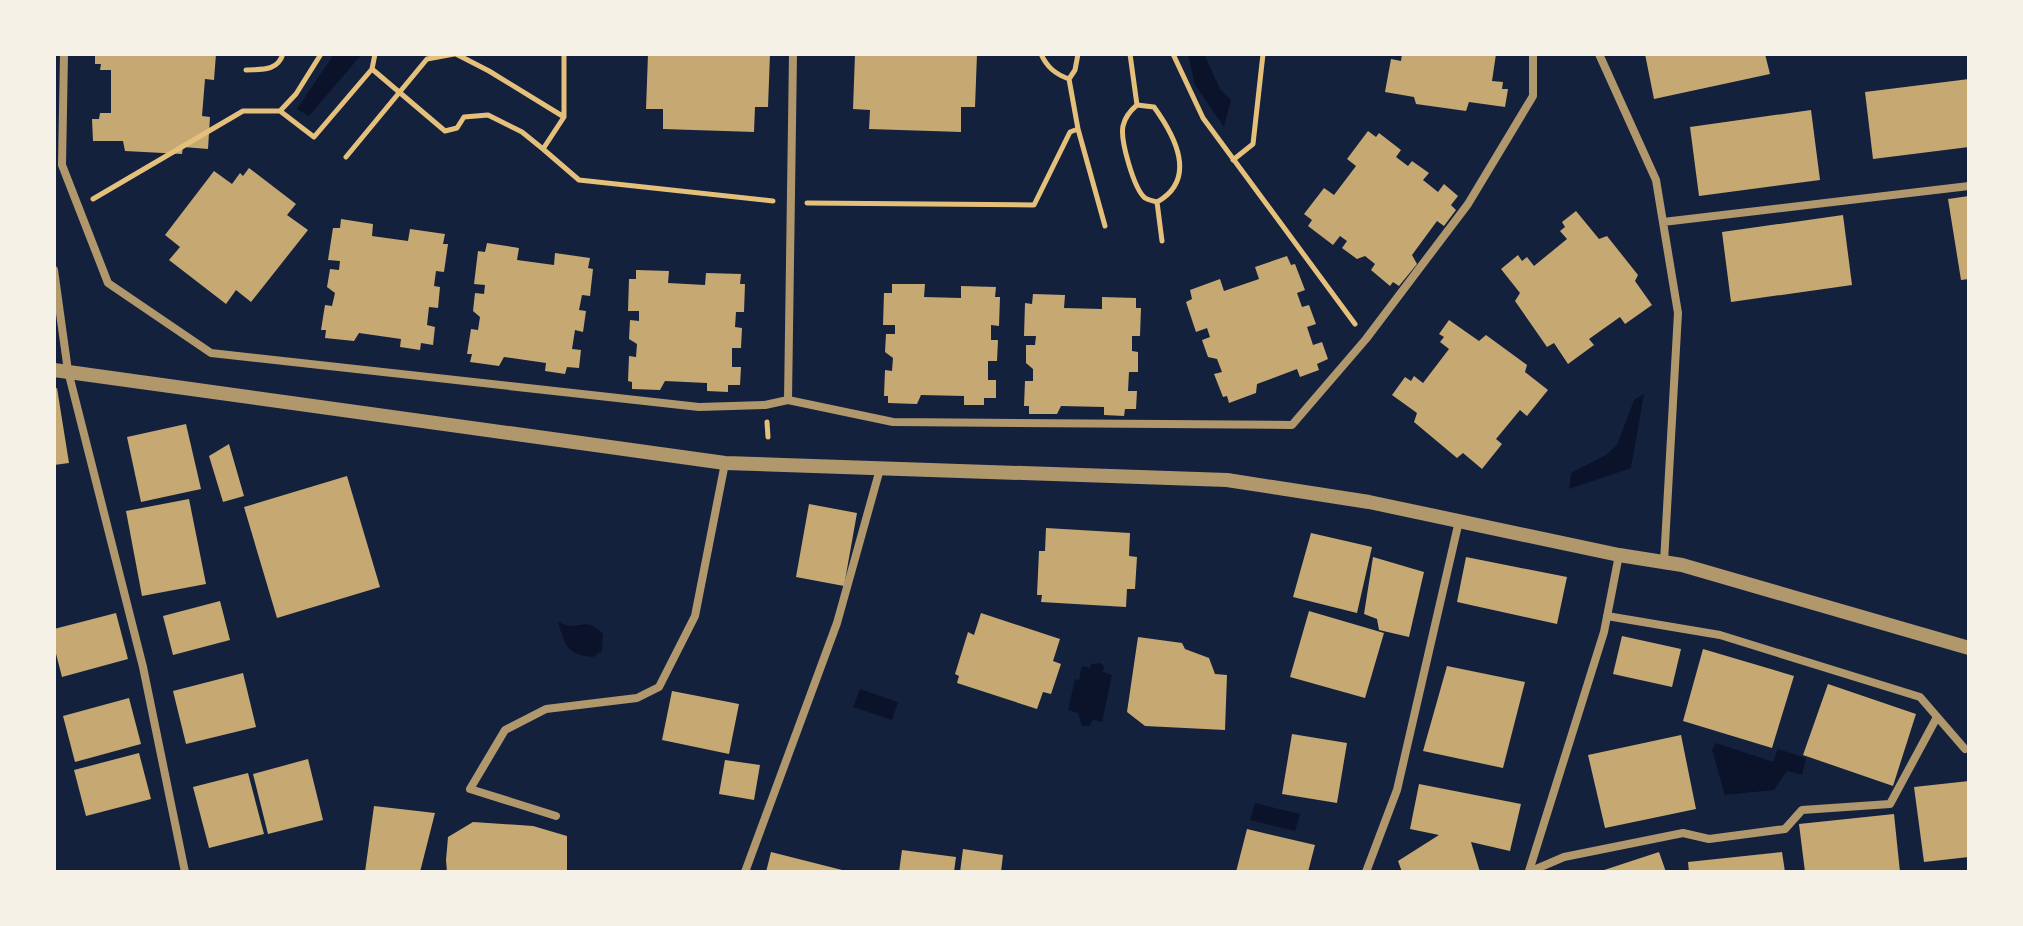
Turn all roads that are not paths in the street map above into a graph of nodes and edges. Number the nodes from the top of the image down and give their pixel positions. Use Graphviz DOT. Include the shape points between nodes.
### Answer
graph roads {
  1 [pos="64,54"];
  2 [pos="793,54"];
  3 [pos="1533,54"];
  4 [pos="1599,54"];
  5 [pos="1969,186"];
  6 [pos="1663,222"];
  7 [pos="54,270"];
  8 [pos="61,370"];
  9 [pos="788,400"];
  10 [pos="725,463"];
  11 [pos="880,469"];
  12 [pos="1459,521"];
  13 [pos="1619,555"];
  14 [pos="1664,562"];
  15 [pos="1607,616"];
  16 [pos="1969,648"];
  17 [pos="1937,717"];
  18 [pos="1965,749"];
  19 [pos="556,816"];
  20 [pos="185,872"];
  21 [pos="745,872"];
  22 [pos="1366,872"];
  23 [pos="1529,872"];
  1 -- 9 [label="street" via="62,165 108,283 211,353 699,407"];
  2 -- 9 [label="street"];
  3 -- 9 [label="street" via="1533,96 1468,204 1366,339 1292,425 893,422"];
  4 -- 6 [label="street" via="1656,180"];
  5 -- 6 [label="street"];
  6 -- 14 [label="street" via="1678,313"];
  7 -- 8 [label="street"];
  8 -- 10 [label="street"];
  8 -- 20 [label="street" via="143,667"];
  10 -- 11 [label="street"];
  10 -- 19 [label="street" via="695,616 659,687 637,698 546,709 505,730 470,789"];
  11 -- 12 [label="street" via="1227,480"];
  11 -- 21 [label="street" via="837,623"];
  12 -- 13 [label="street"];
  12 -- 22 [label="street" via="1397,790"];
  13 -- 14 [label="street"];
  13 -- 15 [label="street"];
  14 -- 16 [label="street"];
  15 -- 17 [label="street" via="1720,635 1920,697"];
  15 -- 23 [label="street"];
  17 -- 18 [label="street"];
  17 -- 23 [label="street" via="1890,804 1802,810 1785,829 1709,839 1683,833 1564,857"];
}
